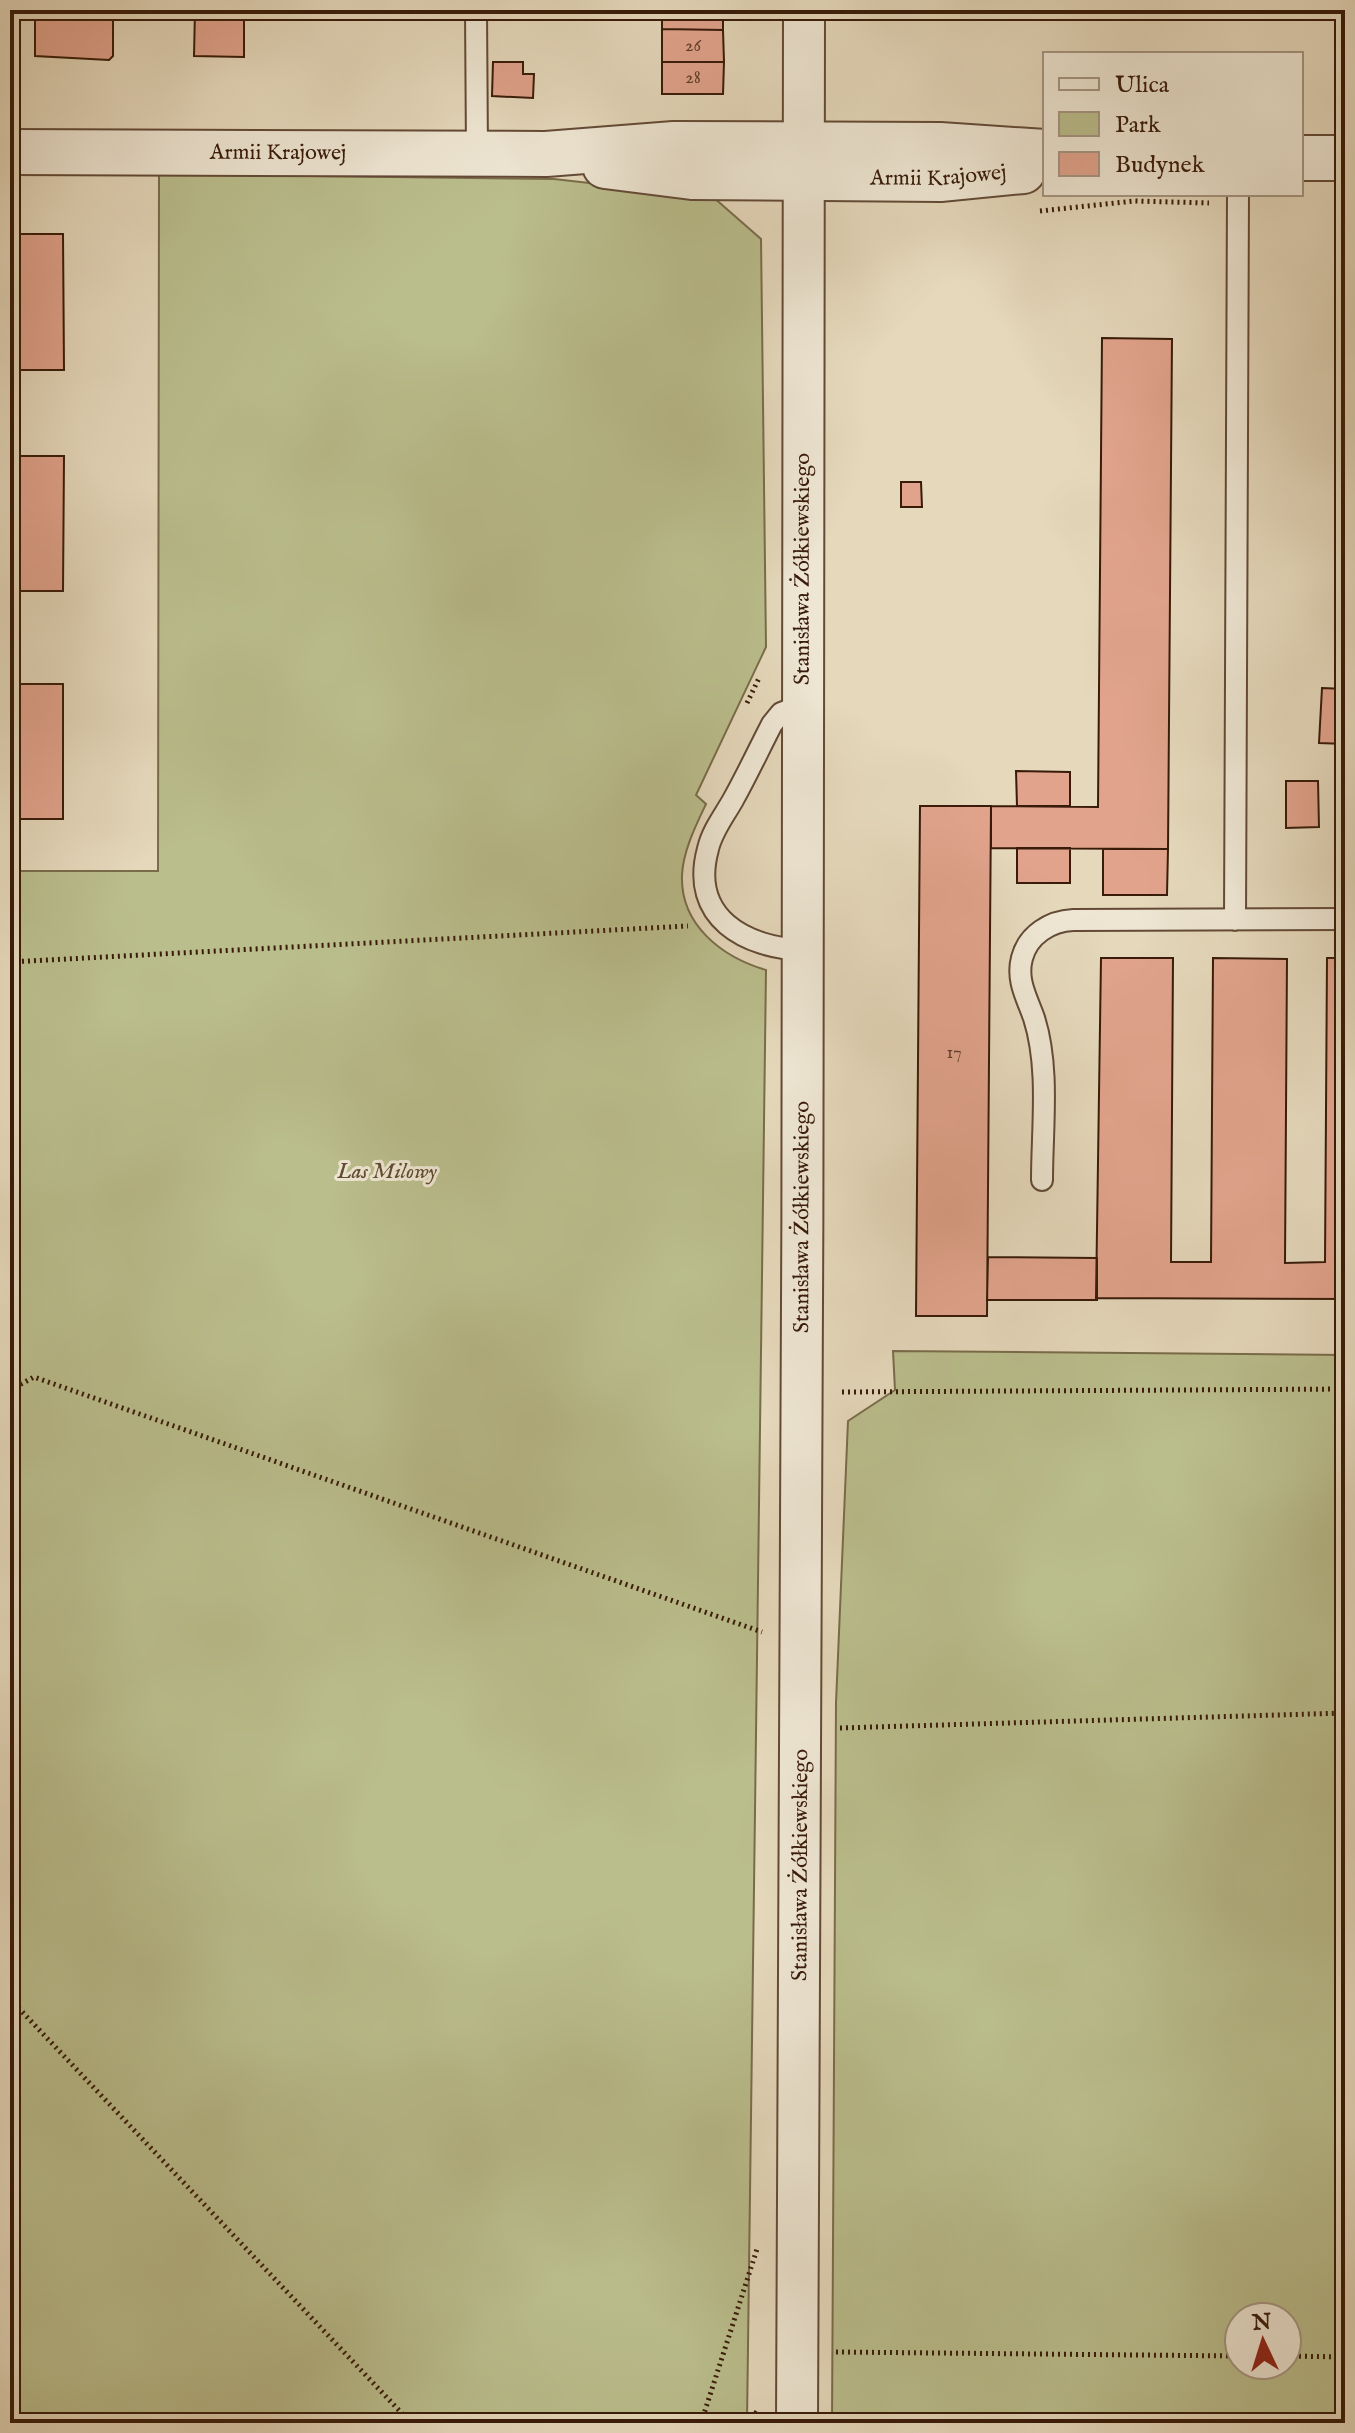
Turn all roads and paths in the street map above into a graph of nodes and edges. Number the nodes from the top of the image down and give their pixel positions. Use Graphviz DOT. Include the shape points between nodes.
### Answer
graph roads {
  1 [pos="476,10"];
  2 [pos="804,10"];
  3 [pos="10,152"];
  4 [pos="1043,152"];
  5 [pos="477,153"];
  6 [pos="1303,158"];
  7 [pos="1345,158"];
  8 [pos="804,161"];
  9 [pos="1043,169"];
  10 [pos="1238,196"];
  11 [pos="802,705"];
  12 [pos="1345,919"];
  13 [pos="1235,920"];
  14 [pos="726,924"];
  15 [pos="804,950"];
  16 [pos="10,962"];
  17 [pos="1042,1180"];
  18 [pos="1345,1389"];
  19 [pos="10,1390"];
  20 [pos="805,1392"];
  21 [pos="799,1646"];
  22 [pos="1345,1713"];
  23 [pos="799,1729"];
  24 [pos="10,1999"];
  25 [pos="759,2240"];
  26 [pos="798,2352"];
  27 [pos="1223,2356"];
  28 [pos="1303,2356"];
  29 [pos="1345,2357"];
  30 [pos="411,2423"];
  31 [pos="701,2423"];
  32 [pos="797,2423"];
  1 -- 5 [label="lane"];
  2 -- 8 [label="street, Stanisława Żółkiewskiego"];
  3 -- 5 [label="street, Armii Krajowej"];
  4 -- 8 [label="street, Armii Krajowej" via="940,145"];
  5 -- 8 [label="street, Armii Krajowej" via="546,154 656,175"];
  6 -- 7 [label="street"];
  8 -- 9 [label="street, Armii Krajowej" via="940,179"];
  8 -- 11 [label="street, Stanisława Żółkiewskiego"];
  10 -- 13 [label="lane"];
  11 -- 14 [label="lane" via="781,713 772,724 708,848 706,885"];
  11 -- 15 [label="street, Stanisława Żółkiewskiego"];
  12 -- 13 [label="lane"];
  13 -- 17 [label="lane" via="1061,920 1033,938 1022,957 1020,980 1041,1050"];
  14 -- 15 [label="lane" via="762,946"];
  14 -- 16 [label="path"];
  15 -- 20 [label="street, Stanisława Żółkiewskiego"];
  18 -- 20 [label="path"];
  19 -- 21 [label="path" via="34,1377"];
  20 -- 21 [label="street, Stanisława Żółkiewskiego"];
  21 -- 23 [label="street, Stanisława Żółkiewskiego"];
  22 -- 23 [label="path"];
  23 -- 26 [label="street, Stanisława Żółkiewskiego"];
  24 -- 30 [label="path"];
  25 -- 31 [label="path"];
  26 -- 27 [label="path"];
  26 -- 32 [label="street, Stanisława Żółkiewskiego"];
  28 -- 29 [label="path"];
}
